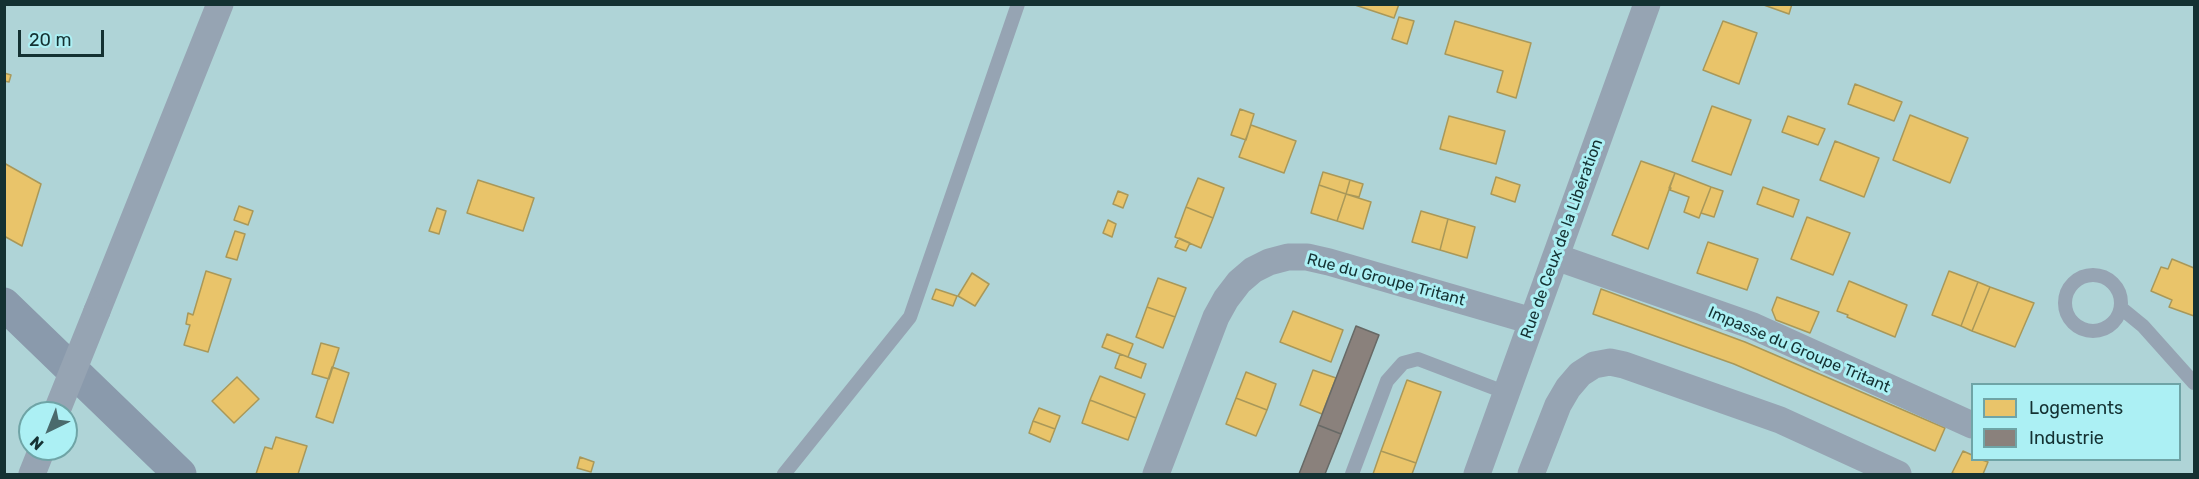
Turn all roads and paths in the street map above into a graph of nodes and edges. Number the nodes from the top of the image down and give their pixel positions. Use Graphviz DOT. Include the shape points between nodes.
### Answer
graph roads {
  1 [pos="220,4"];
  2 [pos="1018,4"];
  3 [pos="1647,4"];
  4 [pos="1556,257"];
  5 [pos="4,304"];
  6 [pos="2121,308"];
  7 [pos="1532,321"];
  8 [pos="2194,383"];
  9 [pos="1507,393"];
  10 [pos="61,401"];
  11 [pos="1971,425"];
  12 [pos="180,474"];
  13 [pos="784,474"];
  14 [pos="1156,474"];
  15 [pos="1352,474"];
  16 [pos="1477,474"];
  17 [pos="1531,474"];
  18 [pos="1898,474"];
  1 -- 10 [label="street, bridge"];
  2 -- 13 [label="lane" via="910,317"];
  3 -- 4 [label="street, Rue de Ceux de la Libération"];
  4 -- 7 [label="street, Rue de Ceux de la Libération"];
  4 -- 11 [label="street, Impasse du Groupe Tritant" via="1752,326"];
  5 -- 12 [label="main road"];
  6 -- 6 [label="lane" via="2120,294 2113,283 2097,276 2073,284 2065,300 2069,318 2084,330 2103,330 2118,318"];
  6 -- 8 [label="lane" via="2143,326"];
  7 -- 9 [label="street, Rue de Ceux de la Libération"];
  7 -- 14 [label="street, Rue du Groupe Tritant" via="1307,257 1269,262 1239,282 1216,317"];
  9 -- 15 [label="lane" via="1418,359 1403,363 1387,381"];
  9 -- 16 [label="street, Rue de Ceux de la Libération"];
  17 -- 18 [label="street" via="1568,388 1594,365 1610,362 1780,420"];
}
